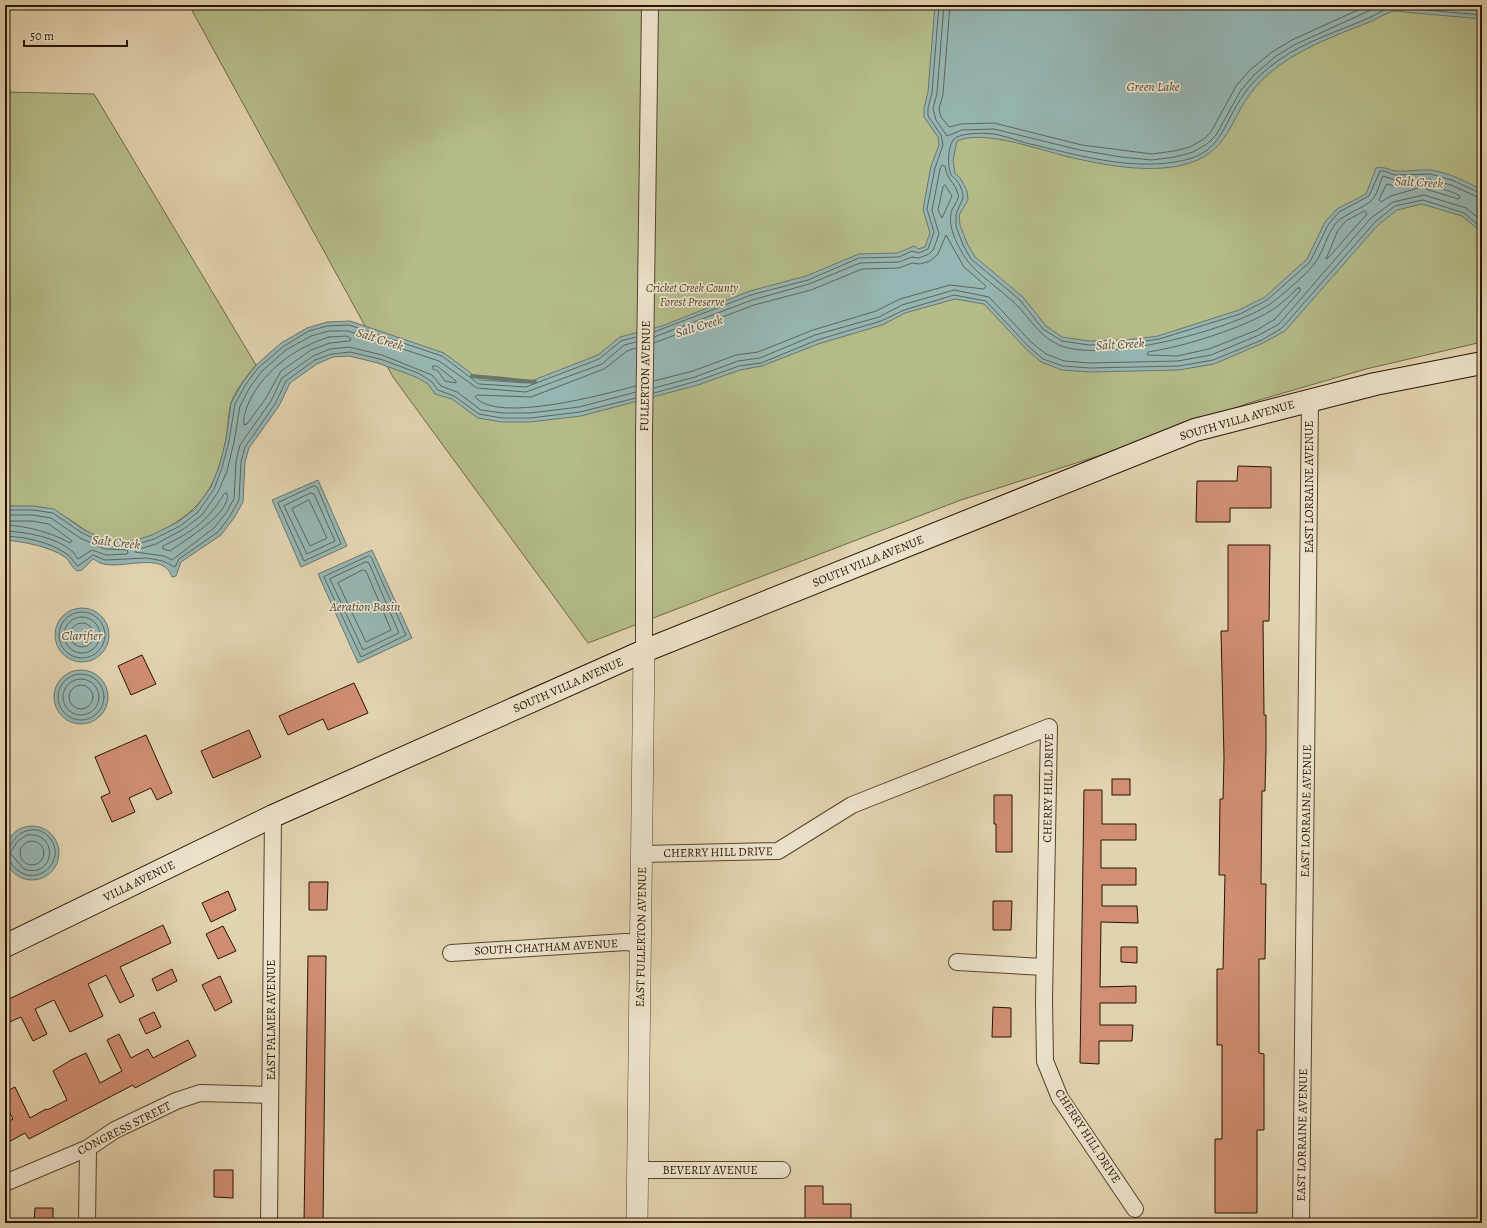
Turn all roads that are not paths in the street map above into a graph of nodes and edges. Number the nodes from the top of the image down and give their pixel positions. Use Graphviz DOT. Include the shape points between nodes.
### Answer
graph roads {
  1 [pos="650,5"];
  2 [pos="1482,363"];
  3 [pos="1310,400"];
  4 [pos="644,651"];
  5 [pos="273,816"];
  6 [pos="642,854"];
  7 [pos="641,944"];
  8 [pos="5,946"];
  9 [pos="451,953"];
  10 [pos="957,962"];
  11 [pos="1044,967"];
  12 [pos="270,1095"];
  13 [pos="88,1148"];
  14 [pos="638,1170"];
  15 [pos="782,1170"];
  16 [pos="5,1183"];
  17 [pos="1136,1209"];
  18 [pos="87,1223"];
  19 [pos="269,1223"];
  20 [pos="637,1223"];
  21 [pos="1301,1223"];
  1 -- 4 [label="street, FULLERTON AVENUE" via="644,435"];
  2 -- 3 [label="main road, SOUTH VILLA AVENUE"];
  3 -- 4 [label="main road, SOUTH VILLA AVENUE" via="1195,430"];
  3 -- 21 [label="street, EAST LORRAINE AVENUE"];
  4 -- 5 [label="main road, SOUTH VILLA AVENUE"];
  4 -- 6 [label="street, EAST FULLERTON AVENUE"];
  5 -- 8 [label="main road, VILLA AVENUE"];
  5 -- 12 [label="street, EAST PALMER AVENUE"];
  6 -- 7 [label="street, EAST FULLERTON AVENUE"];
  6 -- 11 [label="street, CHERRY HILL DRIVE" via="778,851 852,805 1049,727"];
  7 -- 9 [label="street, SOUTH CHATHAM AVENUE" via="626,942"];
  7 -- 14 [label="street, EAST FULLERTON AVENUE"];
  10 -- 11 [label="street"];
  11 -- 17 [label="street, CHERRY HILL DRIVE" via="1045,1061 1060,1098"];
  12 -- 13 [label="street, CONGRESS STREET" via="200,1093 176,1101 122,1127"];
  12 -- 19 [label="street, EAST PALMER AVENUE"];
  13 -- 16 [label="street, CONGRESS STREET"];
  13 -- 18 [label="street"];
  14 -- 15 [label="street, BEVERLY AVENUE"];
  14 -- 20 [label="street, EAST FULLERTON AVENUE"];
}
